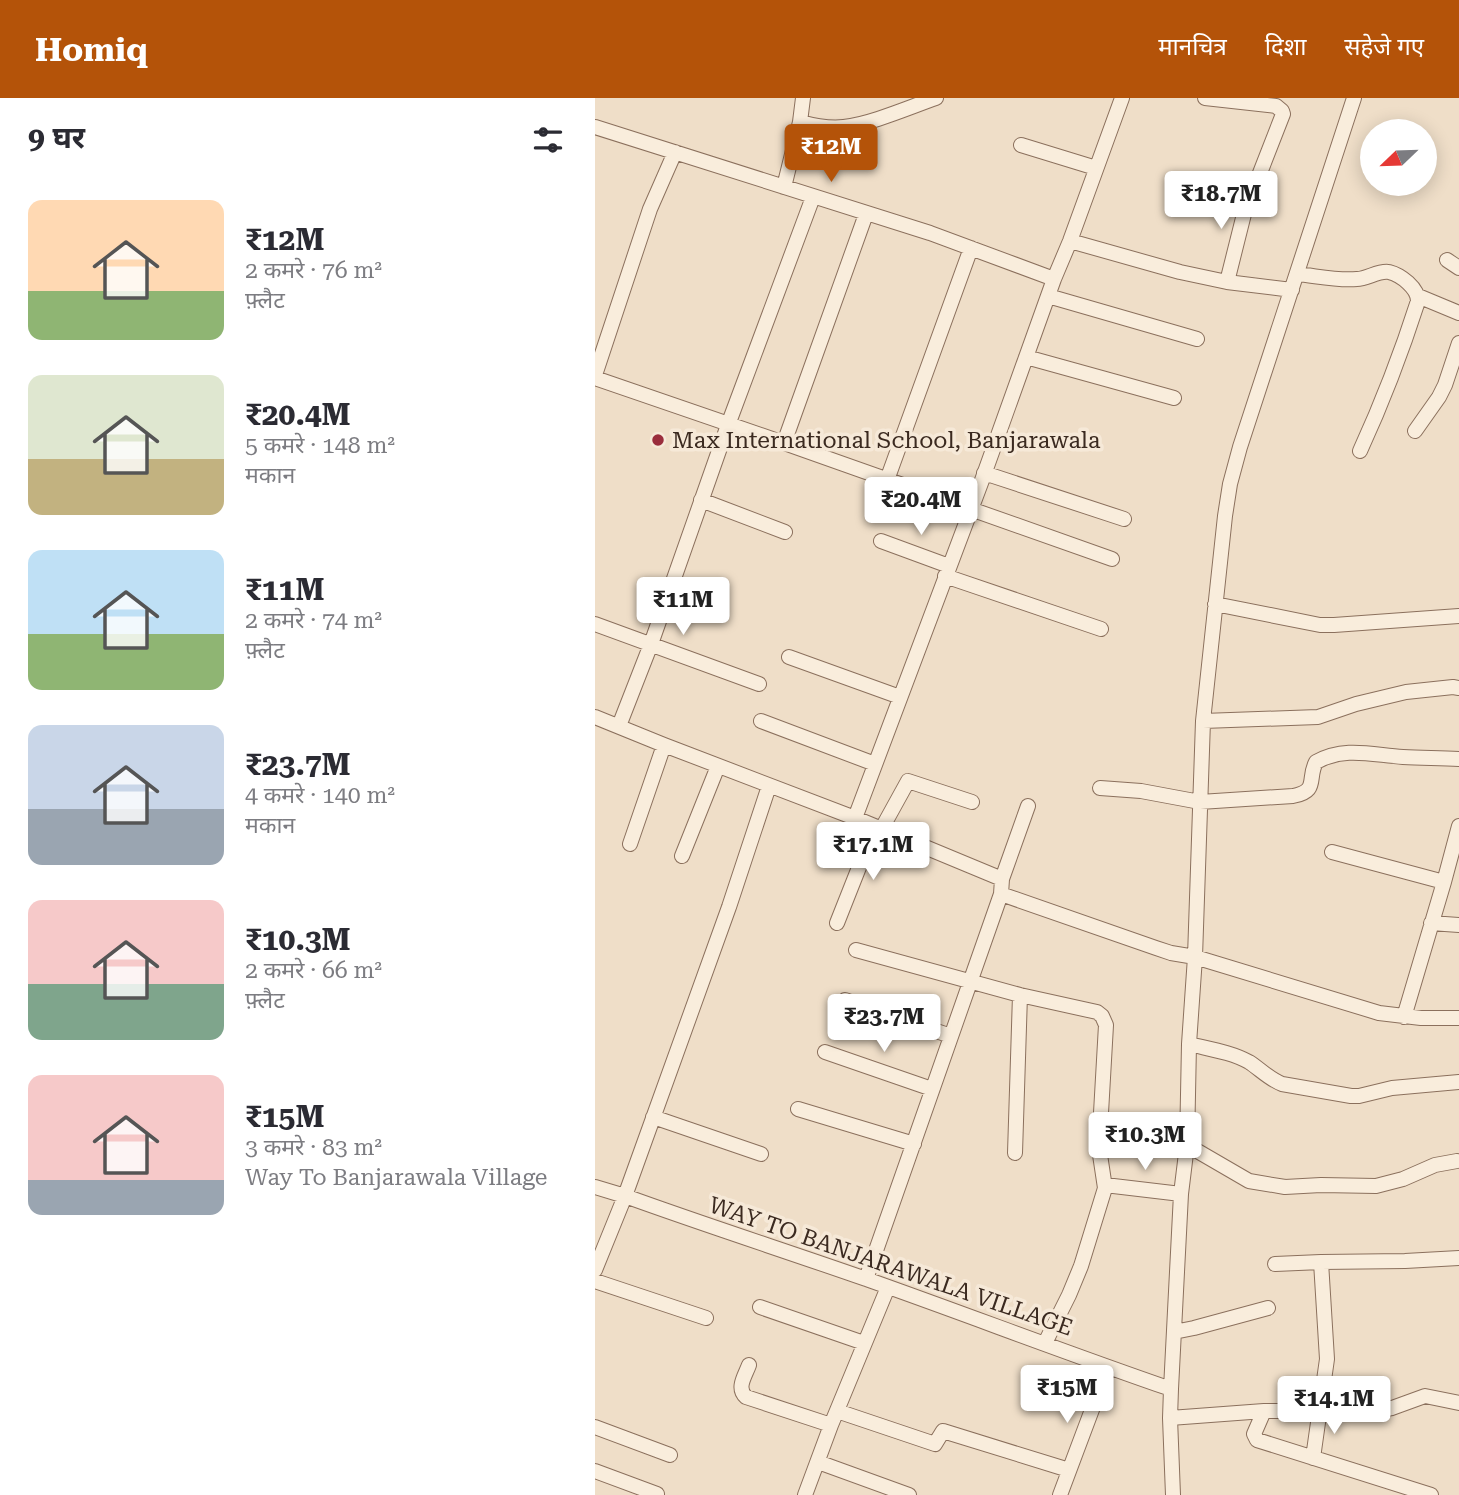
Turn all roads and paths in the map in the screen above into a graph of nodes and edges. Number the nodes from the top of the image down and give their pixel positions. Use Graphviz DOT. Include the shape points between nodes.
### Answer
graph roads {
  1 [pos="803,98"];
  2 [pos="936,98"];
  3 [pos="1122,98"];
  4 [pos="1205,98"];
  5 [pos="1354,98"];
  6 [pos="800,122"];
  7 [pos="595,127"];
  8 [pos="1021,145"];
  9 [pos="675,152"];
  10 [pos="1096,168"];
  11 [pos="784,187"];
  12 [pos="813,197"];
  13 [pos="866,214"];
  14 [pos="1070,241"];
  15 [pos="971,248"];
  16 [pos="1297,274"];
  17 [pos="1053,279"];
  18 [pos="1227,282"];
  19 [pos="1292,290"];
  20 [pos="1048,296"];
  21 [pos="1418,296"];
  22 [pos="1459,313"];
  23 [pos="1197,339"];
  24 [pos="1459,343"];
  25 [pos="1026,357"];
  26 [pos="595,377"];
  27 [pos="1174,398"];
  28 [pos="728,425"];
  29 [pos="1415,431"];
  30 [pos="784,443"];
  31 [pos="1360,451"];
  32 [pos="984,473"];
  33 [pos="887,480"];
  34 [pos="702,500"];
  35 [pos="970,510"];
  36 [pos="1124,519"];
  37 [pos="785,532"];
  38 [pos="881,541"];
  39 [pos="1112,559"];
  40 [pos="947,571"];
  41 [pos="1215,604"];
  42 [pos="1459,616"];
  43 [pos="595,624"];
  44 [pos="1101,629"];
  45 [pos="652,644"];
  46 [pos="789,657"];
  47 [pos="759,684"];
  48 [pos="1459,688"];
  49 [pos="900,697"];
  50 [pos="595,717"];
  51 [pos="761,721"];
  52 [pos="1203,721"];
  53 [pos="619,726"];
  54 [pos="664,745"];
  55 [pos="1459,759"];
  56 [pos="875,764"];
  57 [pos="718,766"];
  58 [pos="769,786"];
  59 [pos="1100,788"];
  60 [pos="972,802"];
  61 [pos="1200,802"];
  62 [pos="1028,806"];
  63 [pos="855,818"];
  64 [pos="1459,825"];
  65 [pos="878,828"];
  66 [pos="630,844"];
  67 [pos="1332,852"];
  68 [pos="682,856"];
  69 [pos="1454,866"];
  70 [pos="1444,882"];
  71 [pos="1002,887"];
  72 [pos="837,923"];
  73 [pos="1431,923"];
  74 [pos="1459,925"];
  75 [pos="856,950"];
  76 [pos="1195,957"];
  77 [pos="972,981"];
  78 [pos="1020,995"];
  79 [pos="845,1000"];
  80 [pos="1404,1017"];
  81 [pos="1459,1018"];
  82 [pos="951,1036"];
  83 [pos="1189,1044"];
  84 [pos="825,1052"];
  85 [pos="1459,1082"];
  86 [pos="932,1089"];
  87 [pos="798,1109"];
  88 [pos="653,1117"];
  89 [pos="914,1144"];
  90 [pos="1187,1145"];
  91 [pos="1015,1153"];
  92 [pos="761,1154"];
  93 [pos="1457,1161"];
  94 [pos="1105,1185"];
  95 [pos="595,1187"];
  96 [pos="1181,1194"];
  97 [pos="625,1196"];
  98 [pos="1459,1258"];
  99 [pos="1321,1262"];
  100 [pos="1275,1264"];
  101 [pos="595,1270"];
  102 [pos="866,1279"];
  103 [pos="595,1281"];
  104 [pos="888,1287"];
  105 [pos="760,1307"];
  106 [pos="1268,1308"];
  107 [pos="706,1318"];
  108 [pos="1174,1332"];
  109 [pos="863,1343"];
  110 [pos="1045,1343"];
  111 [pos="750,1365"];
  112 [pos="1108,1367"];
  113 [pos="1171,1389"];
  114 [pos="1459,1403"];
  115 [pos="1264,1410"];
  116 [pos="1320,1410"];
  117 [pos="834,1418"];
  118 [pos="1170,1418"];
  119 [pos="595,1427"];
  120 [pos="670,1455"];
  121 [pos="1313,1458"];
  122 [pos="818,1462"];
  123 [pos="1069,1470"];
  124 [pos="595,1471"];
  125 [pos="657,1494"];
  126 [pos="805,1495"];
  127 [pos="909,1495"];
  128 [pos="1060,1495"];
  129 [pos="1173,1495"];
  130 [pos="1431,1495"];
  1 -- 6 [label="street"];
  2 -- 6 [label="street" via="845,127"];
  3 -- 10 [label="street"];
  4 -- 18 [label="street" via="1276,106 1283,114 1244,214"];
  5 -- 16 [label="street"];
  6 -- 11 [label="street"];
  7 -- 9 [label="street"];
  8 -- 10 [label="street"];
  9 -- 11 [label="street"];
  9 -- 26 [label="street" via="650,209"];
  10 -- 14 [label="street"];
  11 -- 12 [label="street"];
  12 -- 13 [label="street"];
  12 -- 28 [label="street"];
  13 -- 15 [label="street"];
  13 -- 30 [label="street"];
  14 -- 17 [label="street"];
  14 -- 18 [label="street"];
  15 -- 17 [label="street"];
  15 -- 33 [label="street"];
  16 -- 19 [label="street"];
  16 -- 21 [label="street" via="1356,279 1386,272 1398,276"];
  17 -- 20 [label="street"];
  18 -- 19 [label="street"];
  19 -- 41 [label="street" via="1230,484"];
  20 -- 23 [label="street"];
  20 -- 25 [label="street"];
  21 -- 22 [label="street"];
  21 -- 31 [label="street" via="1394,374"];
  24 -- 29 [label="street" via="1445,385"];
  25 -- 27 [label="street"];
  25 -- 32 [label="street"];
  26 -- 28 [label="street"];
  28 -- 30 [label="street"];
  28 -- 34 [label="street"];
  30 -- 33 [label="street"];
  32 -- 35 [label="street"];
  32 -- 36 [label="street"];
  33 -- 35 [label="street"];
  34 -- 37 [label="street"];
  34 -- 45 [label="street"];
  35 -- 39 [label="street"];
  35 -- 40 [label="street"];
  38 -- 40 [label="street"];
  40 -- 44 [label="street"];
  40 -- 49 [label="street"];
  41 -- 42 [label="street" via="1320,625"];
  41 -- 52 [label="street"];
  43 -- 45 [label="street"];
  45 -- 47 [label="street"];
  45 -- 53 [label="street"];
  46 -- 49 [label="street"];
  48 -- 52 [label="street" via="1406,692 1318,717"];
  49 -- 56 [label="street"];
  50 -- 53 [label="street"];
  51 -- 56 [label="street"];
  52 -- 61 [label="street"];
  53 -- 54 [label="street"];
  54 -- 57 [label="street"];
  54 -- 66 [label="street"];
  55 -- 61 [label="street" via="1344,753 1315,762 1312,784 1301,795"];
  56 -- 63 [label="street"];
  57 -- 58 [label="street"];
  57 -- 68 [label="street"];
  58 -- 63 [label="street"];
  58 -- 88 [label="street"];
  59 -- 61 [label="street"];
  60 -- 65 [label="street" via="908,781"];
  61 -- 76 [label="street"];
  62 -- 71 [label="street"];
  63 -- 65 [label="street"];
  64 -- 69 [label="street"];
  65 -- 71 [label="street"];
  65 -- 72 [label="street"];
  67 -- 70 [label="street"];
  69 -- 70 [label="street"];
  70 -- 73 [label="street"];
  71 -- 76 [label="street" via="1156,948"];
  71 -- 77 [label="street"];
  73 -- 74 [label="street"];
  73 -- 80 [label="street"];
  75 -- 77 [label="street"];
  76 -- 80 [label="street"];
  76 -- 83 [label="street"];
  77 -- 78 [label="street"];
  77 -- 82 [label="street"];
  78 -- 91 [label="street"];
  78 -- 94 [label="street" via="1097,1012 1105,1020 1099,1149"];
  79 -- 82 [label="street"];
  80 -- 81 [label="street"];
  82 -- 86 [label="street"];
  83 -- 85 [label="street" via="1233,1055 1282,1084 1351,1096"];
  83 -- 90 [label="street"];
  84 -- 86 [label="street"];
  86 -- 89 [label="street"];
  87 -- 89 [label="street"];
  88 -- 92 [label="street"];
  88 -- 97 [label="street"];
  89 -- 102 [label="street"];
  90 -- 93 [label="street" via="1249,1181 1285,1187 1376,1186"];
  90 -- 96 [label="street"];
  94 -- 96 [label="street"];
  94 -- 110 [label="street" via="1081,1266"];
  95 -- 97 [label="street, WAY TO BANJARAWALA VILLAGE"];
  96 -- 108 [label="street"];
  97 -- 101 [label="street"];
  97 -- 102 [label="street, WAY TO BANJARAWALA VILLAGE"];
  98 -- 99 [label="street"];
  99 -- 100 [label="street"];
  99 -- 116 [label="street" via="1327,1359"];
  102 -- 104 [label="street, WAY TO BANJARAWALA VILLAGE"];
  103 -- 107 [label="street"];
  104 -- 109 [label="street"];
  104 -- 110 [label="street, WAY TO BANJARAWALA VILLAGE"];
  105 -- 109 [label="street"];
  106 -- 108 [label="street"];
  108 -- 113 [label="street"];
  109 -- 117 [label="street"];
  110 -- 112 [label="street, WAY TO BANJARAWALA VILLAGE"];
  111 -- 117 [label="street" via="741,1387 746,1397"];
  112 -- 113 [label="street, WAY TO BANJARAWALA VILLAGE"];
  112 -- 123 [label="street"];
  113 -- 118 [label="street"];
  114 -- 116 [label="street" via="1425,1396 1380,1410"];
  115 -- 116 [label="street"];
  115 -- 118 [label="street"];
  115 -- 121 [label="street" via="1254,1434 1257,1440"];
  116 -- 121 [label="street"];
  117 -- 122 [label="street"];
  117 -- 123 [label="street" via="935,1444 943,1431"];
  118 -- 129 [label="street"];
  119 -- 120 [label="street"];
  121 -- 130 [label="street"];
  122 -- 126 [label="street"];
  122 -- 127 [label="street"];
  123 -- 128 [label="street"];
  124 -- 125 [label="street"];
}
